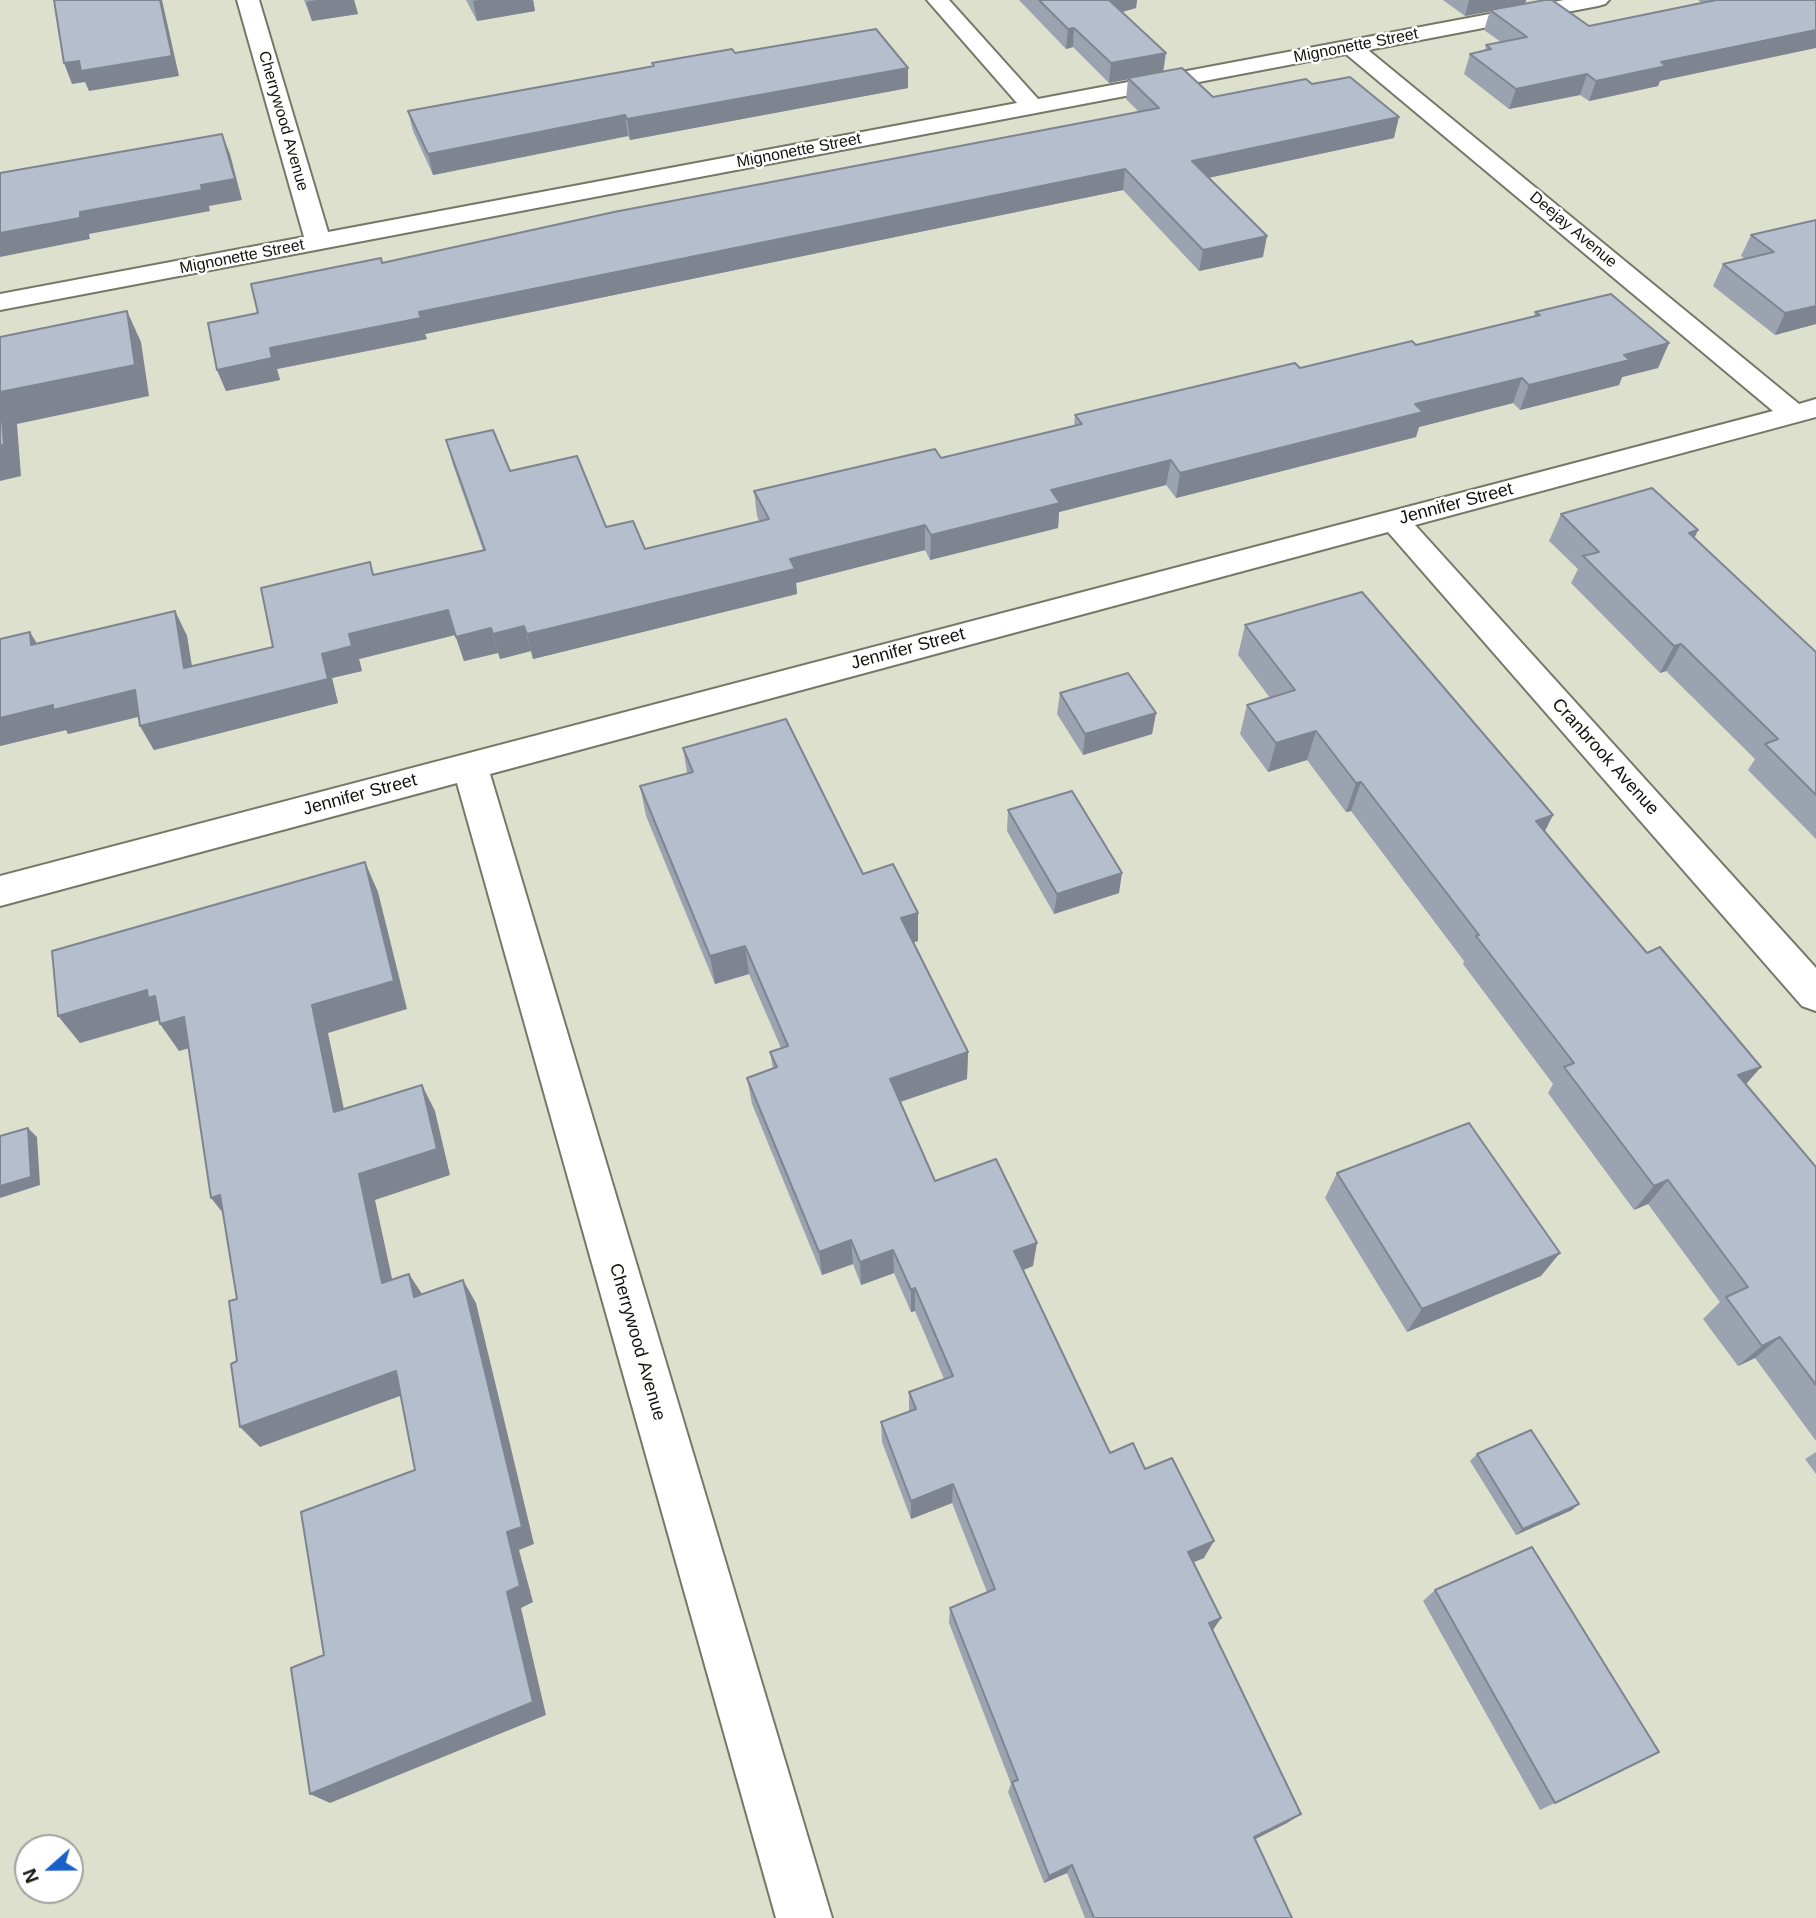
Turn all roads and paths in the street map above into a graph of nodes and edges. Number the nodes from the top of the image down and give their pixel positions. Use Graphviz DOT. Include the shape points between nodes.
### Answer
graph roads {
  1 [pos="247,0"];
  2 [pos="938,0"];
  3 [pos="1598,0"];
  4 [pos="1351,47"];
  5 [pos="1033,107"];
  6 [pos="318,242"];
  7 [pos="0,302"];
  8 [pos="1805,411"];
  9 [pos="1394,520"];
  10 [pos="470,766"];
  11 [pos="0,891"];
  12 [pos="1816,995"];
  13 [pos="804,1918"];
  1 -- 6 [label="street, Cherrywood Avenue"];
  2 -- 5 [label="street"];
  3 -- 4 [label="street, Mignonette Street"];
  4 -- 5 [label="street, Mignonette Street"];
  4 -- 8 [label="street, Deejay Avenue"];
  5 -- 6 [label="street, Mignonette Street"];
  6 -- 7 [label="street, Mignonette Street"];
  8 -- 9 [label="street, Jennifer Street"];
  9 -- 10 [label="street, Jennifer Street"];
  9 -- 12 [label="street, Cranbrook Avenue"];
  10 -- 11 [label="street, Jennifer Street"];
  10 -- 13 [label="street, Cherrywood Avenue"];
}
